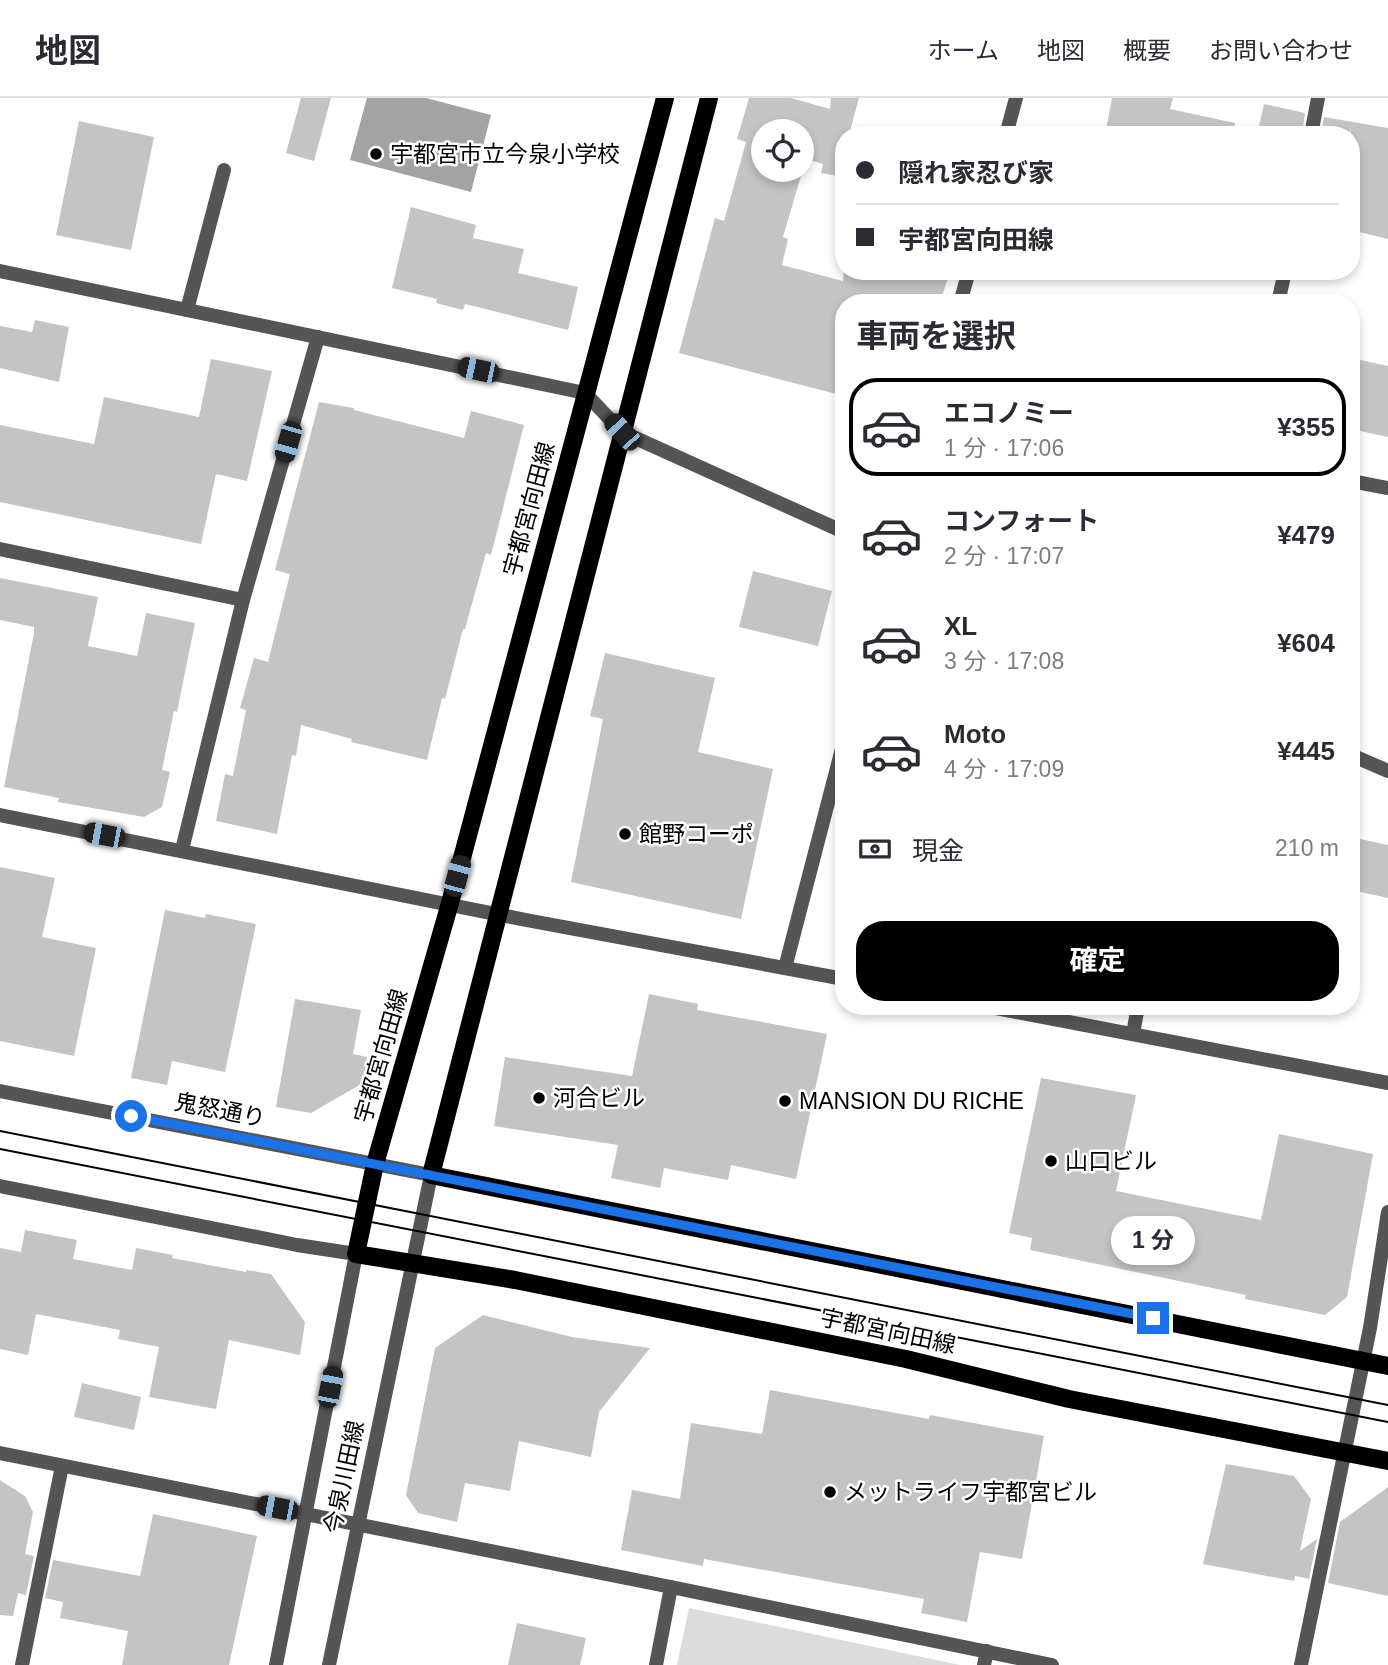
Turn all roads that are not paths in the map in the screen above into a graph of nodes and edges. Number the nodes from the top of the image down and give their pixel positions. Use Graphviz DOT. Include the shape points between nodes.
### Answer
graph roads {
  1 [pos="665,98"];
  2 [pos="709,98"];
  3 [pos="1016,98"];
  4 [pos="1318,98"];
  5 [pos="1008,126"];
  6 [pos="1313,126"];
  7 [pos="224,170"];
  8 [pos="0,271"];
  9 [pos="187,310"];
  10 [pos="318,337"];
  11 [pos="585,393"];
  12 [pos="622,432"];
  13 [pos="1360,483"];
  14 [pos="1388,488"];
  15 [pos="835,528"];
  16 [pos="0,548"];
  17 [pos="243,600"];
  18 [pos="1360,759"];
  19 [pos="1388,771"];
  20 [pos="835,776"];
  21 [pos="0,815"];
  22 [pos="182,850"];
  23 [pos="450,903"];
  24 [pos="498,914"];
  25 [pos="785,968"];
  26 [pos="835,977"];
  27 [pos="1033,1015"];
  28 [pos="1136,1015"];
  29 [pos="1133,1034"];
  30 [pos="1388,1083"];
  31 [pos="0,1091"];
  32 [pos="375,1164"];
  33 [pos="431,1175"];
  34 [pos="0,1186"];
  35 [pos="1388,1212"];
  36 [pos="356,1254"];
  37 [pos="411,1263"];
  38 [pos="1363,1360"];
  39 [pos="1388,1366"];
  40 [pos="0,1453"];
  41 [pos="1345,1453"];
  42 [pos="1388,1461"];
  43 [pos="62,1466"];
  44 [pos="304,1513"];
  45 [pos="358,1525"];
  46 [pos="671,1587"];
  47 [pos="985,1658"];
  48 [pos="22,1665"];
  49 [pos="276,1665"];
  50 [pos="329,1665"];
  51 [pos="656,1665"];
  52 [pos="1052,1665"];
  53 [pos="1301,1665"];
  1 -- 11 [label="main road, 宇都宮向田線"];
  2 -- 12 [label="main road"];
  3 -- 5 [label="street"];
  4 -- 6 [label="street"];
  7 -- 9 [label="street"];
  8 -- 9 [label="street"];
  9 -- 10 [label="street"];
  10 -- 11 [label="street"];
  10 -- 17 [label="street"];
  11 -- 12 [label="street"];
  11 -- 23 [label="main road, 宇都宮向田線"];
  12 -- 15 [label="street"];
  12 -- 24 [label="main road"];
  13 -- 14 [label="street"];
  16 -- 17 [label="street"];
  17 -- 22 [label="street"];
  18 -- 19 [label="street"];
  20 -- 25 [label="street"];
  21 -- 22 [label="street"];
  22 -- 23 [label="street"];
  23 -- 24 [label="street"];
  23 -- 32 [label="main road, 宇都宮向田線"];
  24 -- 25 [label="street"];
  24 -- 33 [label="main road"];
  25 -- 26 [label="street"];
  27 -- 29 [label="street"];
  28 -- 29 [label="street"];
  29 -- 30 [label="street"];
  31 -- 32 [label="street, 鬼怒通り"];
  32 -- 33 [label="street, 鬼怒通り"];
  32 -- 36 [label="main road, 宇都宮向田線"];
  33 -- 37 [label="street, 今泉川田線"];
  33 -- 38 [label="main road"];
  34 -- 36 [label="street"];
  35 -- 38 [label="street"];
  36 -- 37 [label="main road, 宇都宮向田線"];
  36 -- 44 [label="street, 今泉川田線"];
  37 -- 41 [label="main road, 宇都宮向田線" via="892,1356 1069,1399"];
  37 -- 45 [label="street, 今泉川田線"];
  38 -- 39 [label="main road"];
  38 -- 41 [label="street"];
  40 -- 43 [label="street"];
  41 -- 42 [label="main road, 宇都宮向田線"];
  41 -- 53 [label="street"];
  43 -- 44 [label="street"];
  43 -- 48 [label="street"];
  44 -- 45 [label="street"];
  44 -- 49 [label="street, 今泉川田線"];
  45 -- 46 [label="street"];
  45 -- 50 [label="street, 今泉川田線"];
  46 -- 47 [label="street"];
  46 -- 51 [label="street"];
  47 -- 52 [label="street"];
}
